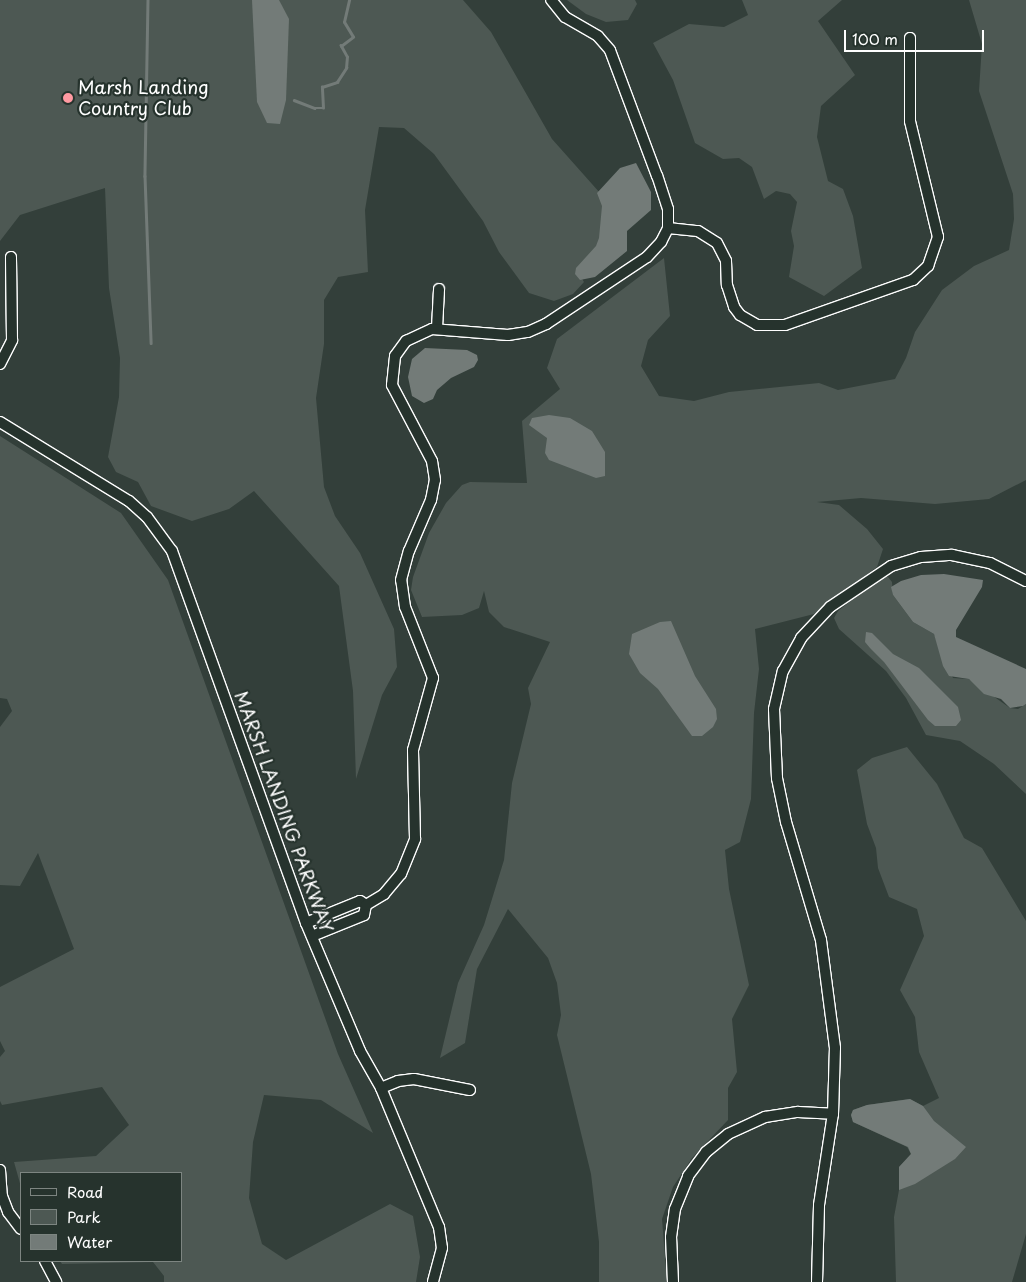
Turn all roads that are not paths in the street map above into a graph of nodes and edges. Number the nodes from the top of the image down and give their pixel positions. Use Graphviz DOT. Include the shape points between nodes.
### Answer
graph roads {
  1 [pos="551,0"];
  2 [pos="910,38"];
  3 [pos="668,228"];
  4 [pos="11,257"];
  5 [pos="439,289"];
  6 [pos="438,328"];
  7 [pos="0,364"];
  8 [pos="0,422"];
  9 [pos="1026,580"];
  10 [pos="366,905"];
  11 [pos="338,910"];
  12 [pos="306,923"];
  13 [pos="344,924"];
  14 [pos="312,936"];
  15 [pos="381,1088"];
  16 [pos="470,1090"];
  17 [pos="833,1114"];
  18 [pos="0,1170"];
  19 [pos="1,1196"];
  20 [pos="20,1228"];
  21 [pos="46,1262"];
  22 [pos="56,1282"];
  23 [pos="432,1282"];
  24 [pos="673,1282"];
  25 [pos="816,1282"];
  1 -- 3 [label="street" via="565,17 598,36 610,50 668,209"];
  2 -- 3 [label="street" via="910,122 938,237 931,260 913,280 785,325 757,325 734,307 726,261 717,242 698,231"];
  3 -- 6 [label="street" via="661,242 647,257 546,324 528,332 508,335"];
  4 -- 7 [label="street" via="12,340"];
  5 -- 6 [label="street"];
  6 -- 10 [label="street" via="423,330 406,341 392,367 396,396 428,451 435,470 432,500 409,551 401,580 405,608 433,678 412,750 416,823 413,850 393,886"];
  8 -- 12 [label="street, MARSH LANDING PARKWAY" via="130,501 151,522 172,551"];
  9 -- 17 [label="street" via="990,563 952,555 921,557 891,566 830,607 801,638 783,671 774,709 777,778 827,973 835,1048"];
  10 -- 11 [label="street" via="360,901"];
  10 -- 13 [label="street" via="364,916"];
  11 -- 12 [label="street"];
  11 -- 13 [label="street"];
  12 -- 14 [label="street, MARSH LANDING PARKWAY"];
  13 -- 14 [label="street"];
  14 -- 15 [label="street, MARSH LANDING PARKWAY" via="360,1051"];
  15 -- 16 [label="street" via="414,1079"];
  15 -- 23 [label="street, MARSH LANDING PARKWAY" via="439,1227 442,1248"];
  17 -- 24 [label="street" via="798,1112 765,1117 728,1134 706,1152 688,1176 675,1209 671,1238"];
  17 -- 25 [label="street" via="819,1205"];
  18 -- 19 [label="street"];
  19 -- 20 [label="street"];
  21 -- 22 [label="street"];
}
